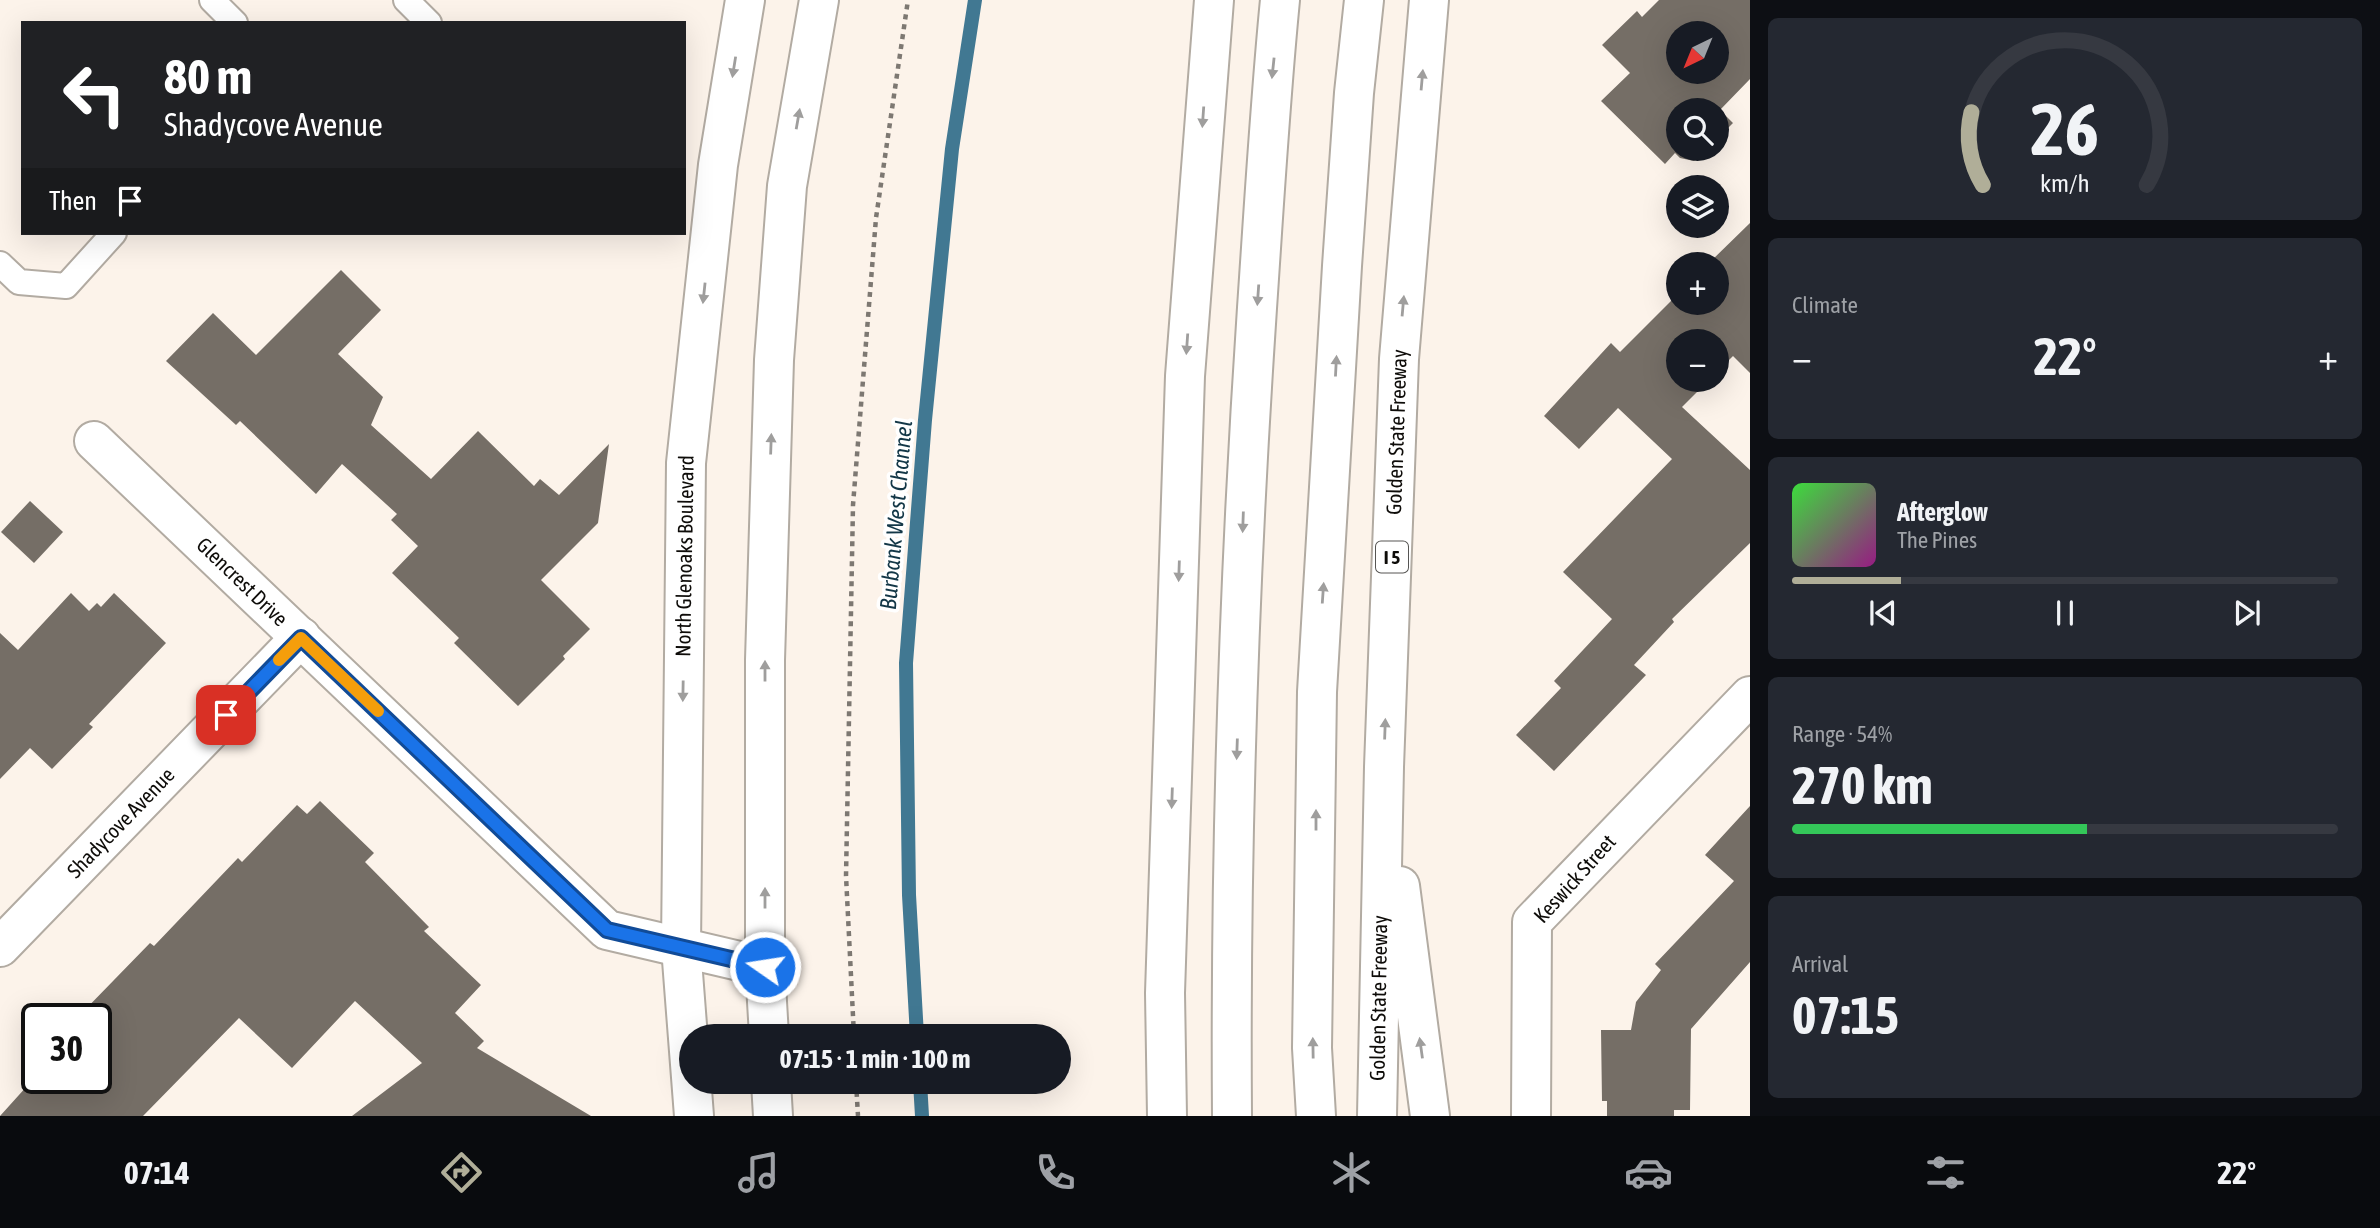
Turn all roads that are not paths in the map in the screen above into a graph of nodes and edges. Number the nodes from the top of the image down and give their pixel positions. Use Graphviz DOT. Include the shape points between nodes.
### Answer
graph roads {
  1 [pos="212,0"];
  2 [pos="405,0"];
  3 [pos="745,0"];
  4 [pos="819,0"];
  5 [pos="1214,0"];
  6 [pos="1280,0"];
  7 [pos="1364,0"];
  8 [pos="1429,0"];
  9 [pos="234,21"];
  10 [pos="427,21"];
  11 [pos="112,235"];
  12 [pos="0,264"];
  13 [pos="94,441"];
  14 [pos="301,638"];
  15 [pos="1750,696"];
  16 [pos="1384,767"];
  17 [pos="0,947"];
  18 [pos="681,947"];
  19 [pos="765,967"];
  20 [pos="768,1024"];
  21 [pos="772,1094"];
  22 [pos="694,1116"];
  23 [pos="773,1116"];
  24 [pos="1167,1116"];
  25 [pos="1232,1116"];
  26 [pos="1316,1116"];
  27 [pos="1377,1116"];
  28 [pos="1430,1116"];
  29 [pos="1531,1116"];
  1 -- 9 [label="lane"];
  2 -- 10 [label="lane"];
  3 -- 18 [label="main road, North Glenoaks Boulevard, one-way" via="718,165 685,463"];
  19 -- 4 [label="main road, one-way" via="765,660 774,360 787,186"];
  5 -- 24 [label="main road, one-way" via="1185,376 1166,993"];
  6 -- 25 [label="main road, one-way" via="1243,518 1231,951"];
  26 -- 7 [label="main road, one-way" via="1312,1048 1317,692 1346,200"];
  16 -- 8 [label="main road, Golden State Freeway / I 5, one-way" via="1399,359"];
  11 -- 12 [label="lane" via="66,286 19,282"];
  13 -- 14 [label="main road, Glencrest Drive"];
  14 -- 17 [label="main road, Shadycove Avenue"];
  14 -- 18 [label="main road, Glencrest Drive" via="607,930"];
  15 -- 29 [label="main road, Keswick Street" via="1532,922"];
  16 -- 27 [label="main road, Golden State Freeway / I 5"];
  28 -- 16 [label="main road, one-way"];
  18 -- 19 [label="main road, Glencrest Drive"];
  18 -- 22 [label="main road, North Glenoaks Boulevard"];
  19 -- 20 [label="main road"];
  21 -- 23 [label="main road"];
}
